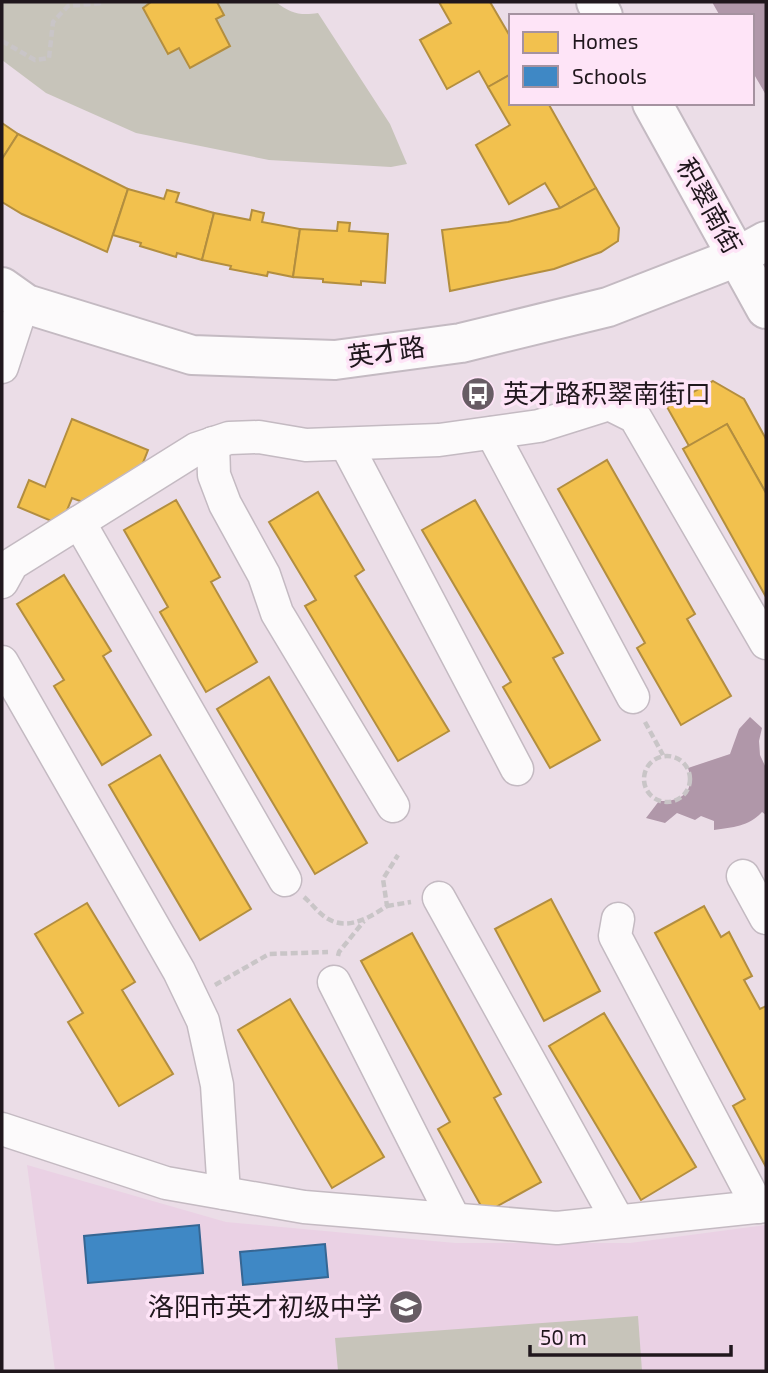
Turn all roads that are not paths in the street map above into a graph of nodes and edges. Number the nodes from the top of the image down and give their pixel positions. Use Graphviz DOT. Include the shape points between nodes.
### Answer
graph roads {
  1 [pos="653,105"];
  2 [pos="754,259"];
  3 [pos="7,304"];
  4 [pos="766,309"];
  5 [pos="2,367"];
  6 [pos="492,433"];
  7 [pos="213,443"];
  8 [pos="346,444"];
  9 [pos="79,522"];
  10 [pos="2,582"];
  11 [pos="766,643"];
  12 [pos="2,662"];
  13 [pos="633,697"];
  14 [pos="517,769"];
  15 [pos="393,806"];
  16 [pos="743,876"];
  17 [pos="285,880"];
  18 [pos="439,898"];
  19 [pos="618,919"];
  20 [pos="766,919"];
  21 [pos="336,967"];
  22 [pos="2,1129"];
  23 [pos="224,1193"];
  24 [pos="762,1207"];
  25 [pos="454,1219"];
  26 [pos="618,1221"];
  1 -- 2 [label="main road, 积翠南街"];
  2 -- 3 [label="main road, 英才路" via="608,307 461,343 335,359 192,355 26,304"];
  2 -- 4 [label="main road, 积翠南街"];
  3 -- 5 [label="street"];
  6 -- 8 [label="street"];
  6 -- 11 [label="street" via="539,426 609,404 635,417"];
  6 -- 13 [label="street"];
  7 -- 8 [label="street" via="259,437 306,445"];
  7 -- 9 [label="street"];
  7 -- 15 [label="street" via="214,475 264,575 277,613"];
  8 -- 14 [label="street"];
  9 -- 10 [label="street" via="12,564"];
  9 -- 17 [label="street"];
  12 -- 23 [label="street" via="179,971 202,1021 217,1085"];
  16 -- 20 [label="street"];
  18 -- 26 [label="street"];
  19 -- 24 [label="street" via="615,936"];
  21 -- 25 [label="street"];
  22 -- 23 [label="street" via="166,1184"];
  23 -- 25 [label="street" via="304,1207"];
  24 -- 26 [label="street"];
  25 -- 26 [label="street" via="557,1228"];
}
